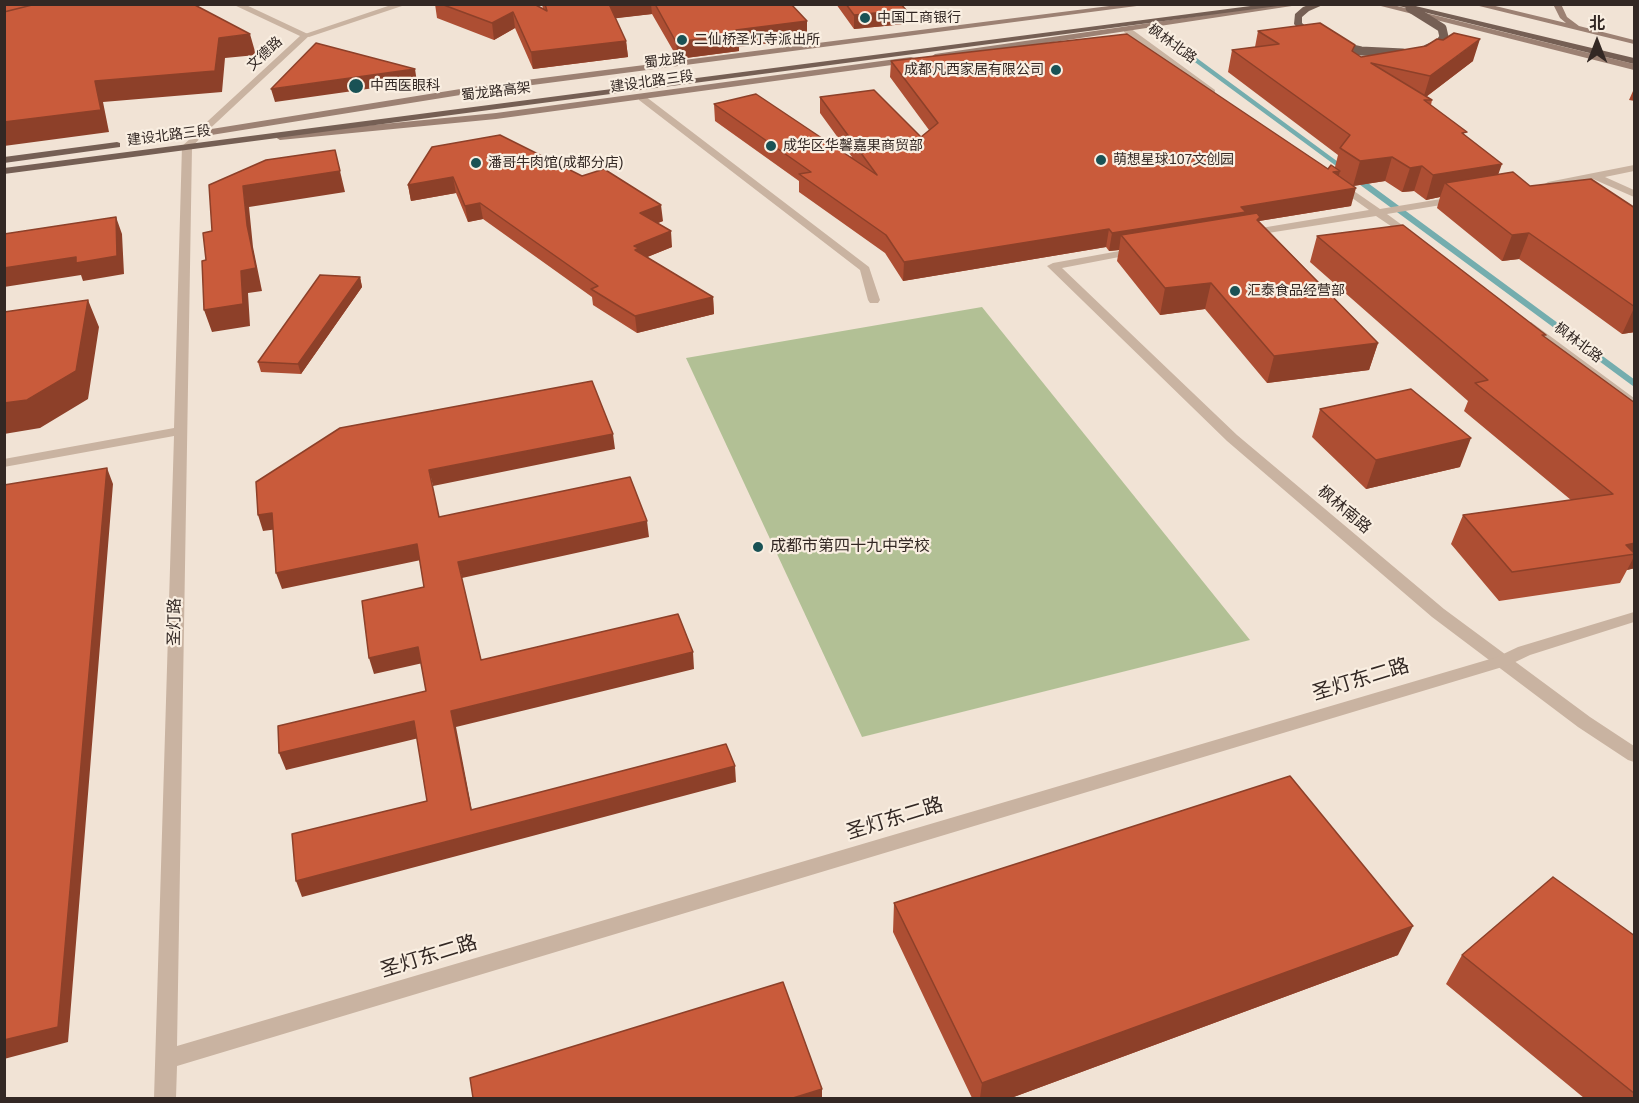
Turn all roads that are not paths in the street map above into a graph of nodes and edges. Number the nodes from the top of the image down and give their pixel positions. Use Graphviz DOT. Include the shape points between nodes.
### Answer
graph roads {
  1 [pos="236,4"];
  2 [pos="405,4"];
  3 [pos="1148,4"];
  4 [pos="1243,4"];
  5 [pos="1289,4"];
  6 [pos="1301,4"];
  7 [pos="1321,4"];
  8 [pos="1377,4"];
  9 [pos="1395,4"];
  10 [pos="1421,4"];
  11 [pos="1475,4"];
  12 [pos="1557,4"];
  13 [pos="1410,8"];
  14 [pos="1578,28"];
  15 [pos="1127,30"];
  16 [pos="306,35"];
  17 [pos="1635,42"];
  18 [pos="1635,54"];
  19 [pos="1635,61"];
  20 [pos="1635,67"];
  21 [pos="662,79"];
  22 [pos="642,98"];
  23 [pos="1223,100"];
  24 [pos="187,139"];
  25 [pos="130,143"];
  26 [pos="4,160"];
  27 [pos="1635,168"];
  28 [pos="4,171"];
  29 [pos="1330,177"];
  30 [pos="1597,177"];
  31 [pos="1540,186"];
  32 [pos="1635,194"];
  33 [pos="1471,197"];
  34 [pos="1384,211"];
  35 [pos="1239,234"];
  36 [pos="1426,247"];
  37 [pos="1146,250"];
  38 [pos="874,300"];
  39 [pos="1521,318"];
  40 [pos="1635,404"];
  41 [pos="179,431"];
  42 [pos="4,463"];
  43 [pos="1635,617"];
  44 [pos="1503,661"];
  45 [pos="1635,755"];
  46 [pos="166,1059"];
  47 [pos="165,1098"];
  1 -- 16 [label="street, 文德路"];
  2 -- 16 [label="street"];
  3 -- 24 [label="main road, 建设北路三段" via="479,89"];
  4 -- 21 [label="main road, 蜀龙路"];
  5 -- 21 [label="main road, 蜀龙路"];
  6 -- 15 [label="main road, 建设北路三段"];
  7 -- 13 [label="main road, bridge" via="1306,9 1298,16 1298,24 1312,36 1339,46 1361,51 1408,52 1439,44 1444,37 1442,28"];
  8 -- 20 [label="main road"];
  9 -- 13 [label="main road"];
  10 -- 18 [label="main road"];
  11 -- 14 [label="main road"];
  12 -- 14 [label="main road" via="1564,18"];
  13 -- 19 [label="main road"];
  14 -- 17 [label="main road"];
  15 -- 22 [label="main road, 建设北路三段"];
  15 -- 23 [label="street, 枫林北路"];
  16 -- 24 [label="street, 文德路"];
  21 -- 24 [label="main road, 蜀龙路高架"];
  21 -- 24 [label="main road, 蜀龙路"];
  22 -- 24 [label="main road, 建设北路三段" via="496,116"];
  22 -- 38 [label="street" via="865,269"];
  24 -- 28 [label="main road, 建设北路三段"];
  24 -- 41 [label="street, 圣灯路"];
  25 -- 26 [label="main road, 建设北路三段"];
  27 -- 30 [label="street"];
  29 -- 34 [label="street"];
  30 -- 31 [label="street"];
  30 -- 32 [label="street"];
  33 -- 34 [label="street"];
  34 -- 35 [label="street"];
  34 -- 36 [label="street"];
  37 -- 44 [label="street, 枫林南路" via="1053,266 1232,438 1438,613"];
  39 -- 40 [label="street, 枫林北路"];
  41 -- 42 [label="street"];
  41 -- 46 [label="street, 圣灯路"];
  43 -- 44 [label="street, 圣灯东二路"];
  44 -- 45 [label="street, 枫林南路"];
  44 -- 46 [label="street, 圣灯东二路"];
  46 -- 47 [label="street, 圣灯路"];
}
